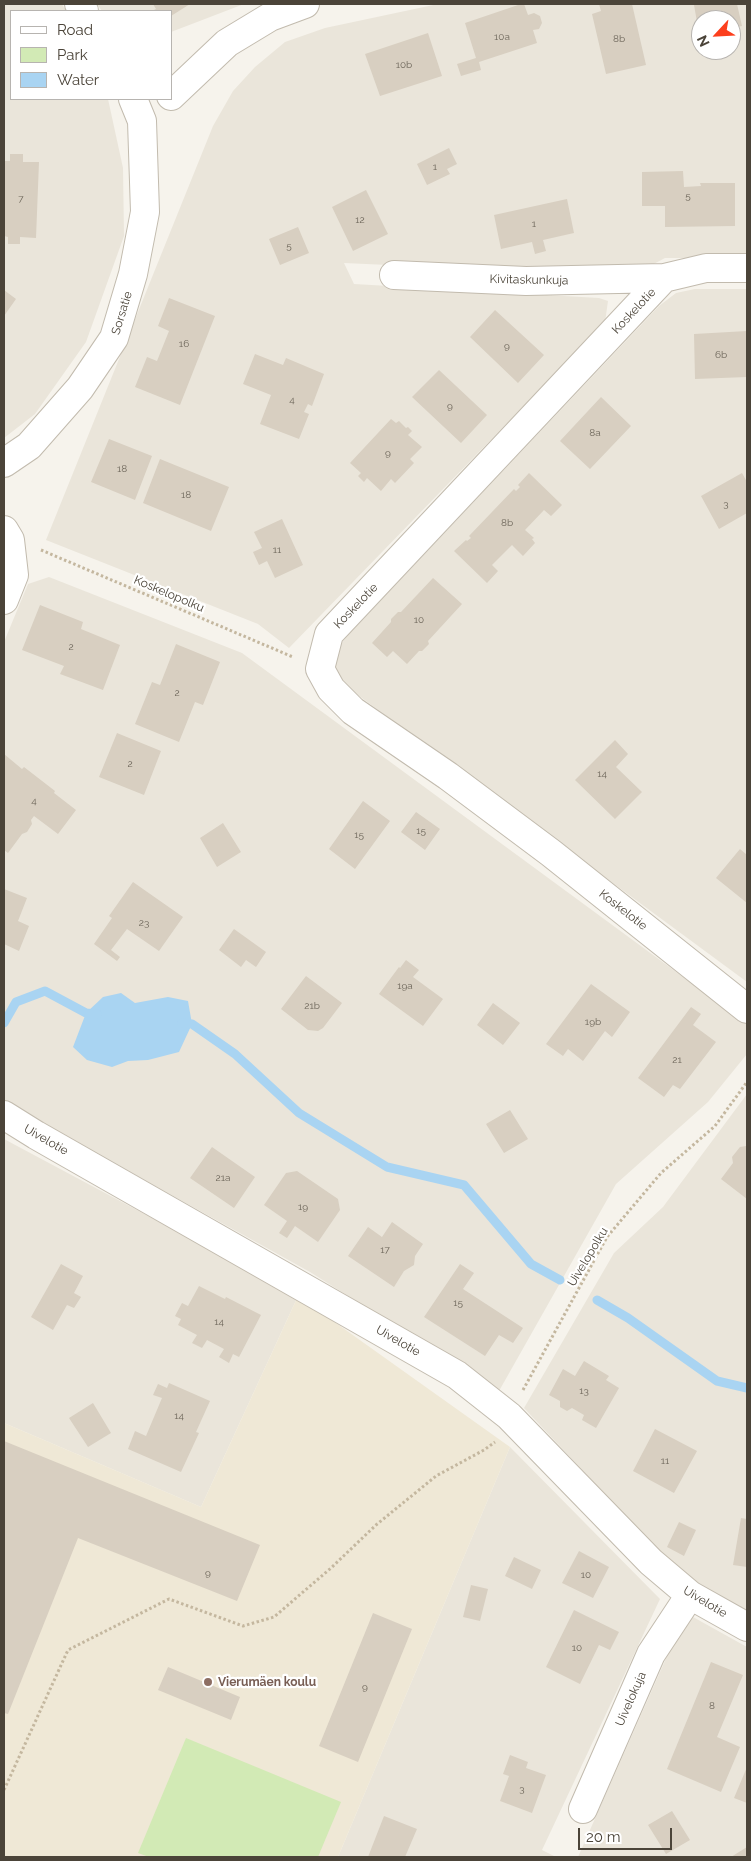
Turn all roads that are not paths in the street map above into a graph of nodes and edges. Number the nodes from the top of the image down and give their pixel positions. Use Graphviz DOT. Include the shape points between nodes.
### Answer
graph roads {
  1 [pos="305,4"];
  2 [pos="172,95"];
  3 [pos="165,100"];
  4 [pos="137,110"];
  5 [pos="747,268"];
  6 [pos="394,275"];
  7 [pos="664,278"];
  8 [pos="4,463"];
  9 [pos="7,535"];
  10 [pos="4,600"];
  11 [pos="747,1009"];
  12 [pos="4,1115"];
  13 [pos="690,1595"];
  14 [pos="747,1627"];
  15 [pos="582,1808"];
  1 -- 2 [label="street" via="270,17 227,43"];
  3 -- 4 [label="street, Sorsatie"];
  4 -- 8 [label="street, Sorsatie" via="145,212 133,274 114,338 74,395 29,446"];
  5 -- 7 [label="street, Koskelotie" via="706,268"];
  6 -- 7 [label="street, Kivitaskunkuja" via="526,282"];
  7 -- 11 [label="street, Koskelotie" via="329,634 320,669 331,689 353,711 552,853"];
  9 -- 10 [label="street" via="14,575"];
  12 -- 13 [label="street, Uivelotie" via="458,1375 509,1416 651,1562"];
  13 -- 14 [label="street, Uivelotie"];
  13 -- 15 [label="street, Uivelokuja" via="651,1654"];
}
